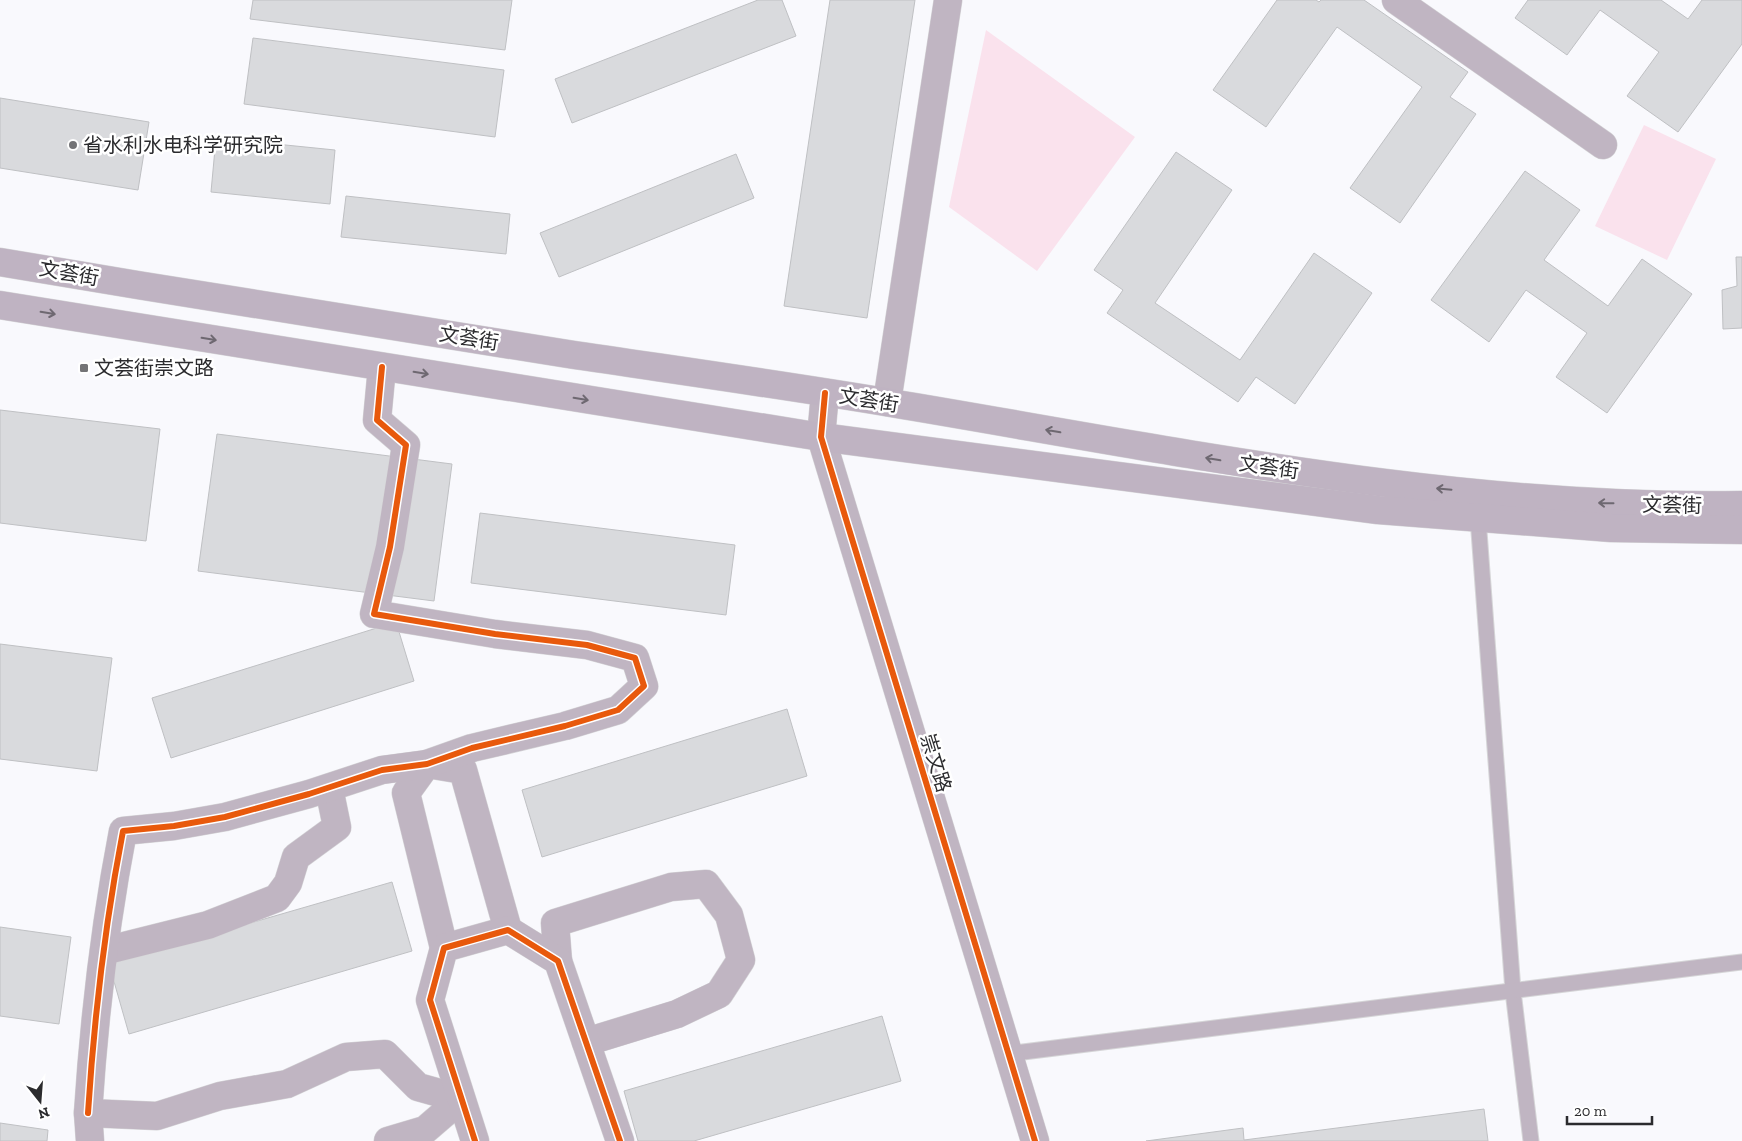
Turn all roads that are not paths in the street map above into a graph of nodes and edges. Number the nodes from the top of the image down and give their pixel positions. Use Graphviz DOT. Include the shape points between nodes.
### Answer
graph roads {
  1 [pos="948,0"];
  2 [pos="1396,0"];
  3 [pos="1603,145"];
  4 [pos="0,262"];
  5 [pos="0,305"];
  6 [pos="382,367"];
  7 [pos="825,393"];
  8 [pos="887,402"];
  9 [pos="821,437"];
  10 [pos="1742,505"];
  11 [pos="1478,518"];
  12 [pos="1742,530"];
  13 [pos="427,764"];
  14 [pos="329,788"];
  15 [pos="508,930"];
  16 [pos="444,948"];
  17 [pos="104,950"];
  18 [pos="558,960"];
  19 [pos="1742,962"];
  20 [pos="1513,991"];
  21 [pos="586,1042"];
  22 [pos="1007,1054"];
  23 [pos="461,1099"];
  24 [pos="88,1113"];
  25 [pos="90,1141"];
  26 [pos="388,1141"];
  27 [pos="474,1141"];
  28 [pos="620,1141"];
  29 [pos="1034,1141"];
  30 [pos="1530,1141"];
  1 -- 8 [label="street"];
  2 -- 3 [label="street"];
  4 -- 7 [label="main road, 文荟街" via="279,309"];
  5 -- 6 [label="main road, 文荟街, one-way"];
  6 -- 9 [label="main road, 文荟街, one-way"];
  6 -- 13 [label="street" via="377,420 406,445 390,547 374,614 587,645 635,658 644,686 618,710 472,748"];
  7 -- 8 [label="main road, 文荟街"];
  7 -- 9 [label="street, 崇文路"];
  10 -- 8 [label="main road, 文荟街, one-way" via="1585,503 1409,486 1236,463"];
  9 -- 11 [label="main road, 文荟街" via="1378,510"];
  9 -- 22 [label="street, 崇文路"];
  11 -- 12 [label="main road, 文荟街" via="1611,528"];
  11 -- 20 [label="lane"];
  13 -- 14 [label="street" via="382,770"];
  13 -- 15 [label="street" via="463,770"];
  13 -- 16 [label="street" via="406,793"];
  14 -- 17 [label="street" via="338,827 296,857 288,883 277,898 208,925"];
  14 -- 17 [label="street" via="226,818 123,831"];
  15 -- 16 [label="street"];
  15 -- 18 [label="street"];
  16 -- 23 [label="street" via="430,1000"];
  17 -- 24 [label="street"];
  18 -- 21 [label="street"];
  18 -- 21 [label="street" via="555,923 671,887 706,884 729,915 741,960 718,994 677,1014"];
  19 -- 20 [label="lane"];
  20 -- 22 [label="lane"];
  20 -- 30 [label="lane"];
  21 -- 28 [label="street"];
  22 -- 29 [label="street, 崇文路"];
  23 -- 24 [label="street" via="418,1087 385,1054 346,1056 287,1084 220,1096 157,1116"];
  23 -- 26 [label="street" via="426,1130"];
  23 -- 27 [label="street"];
  24 -- 25 [label="street"];
}
